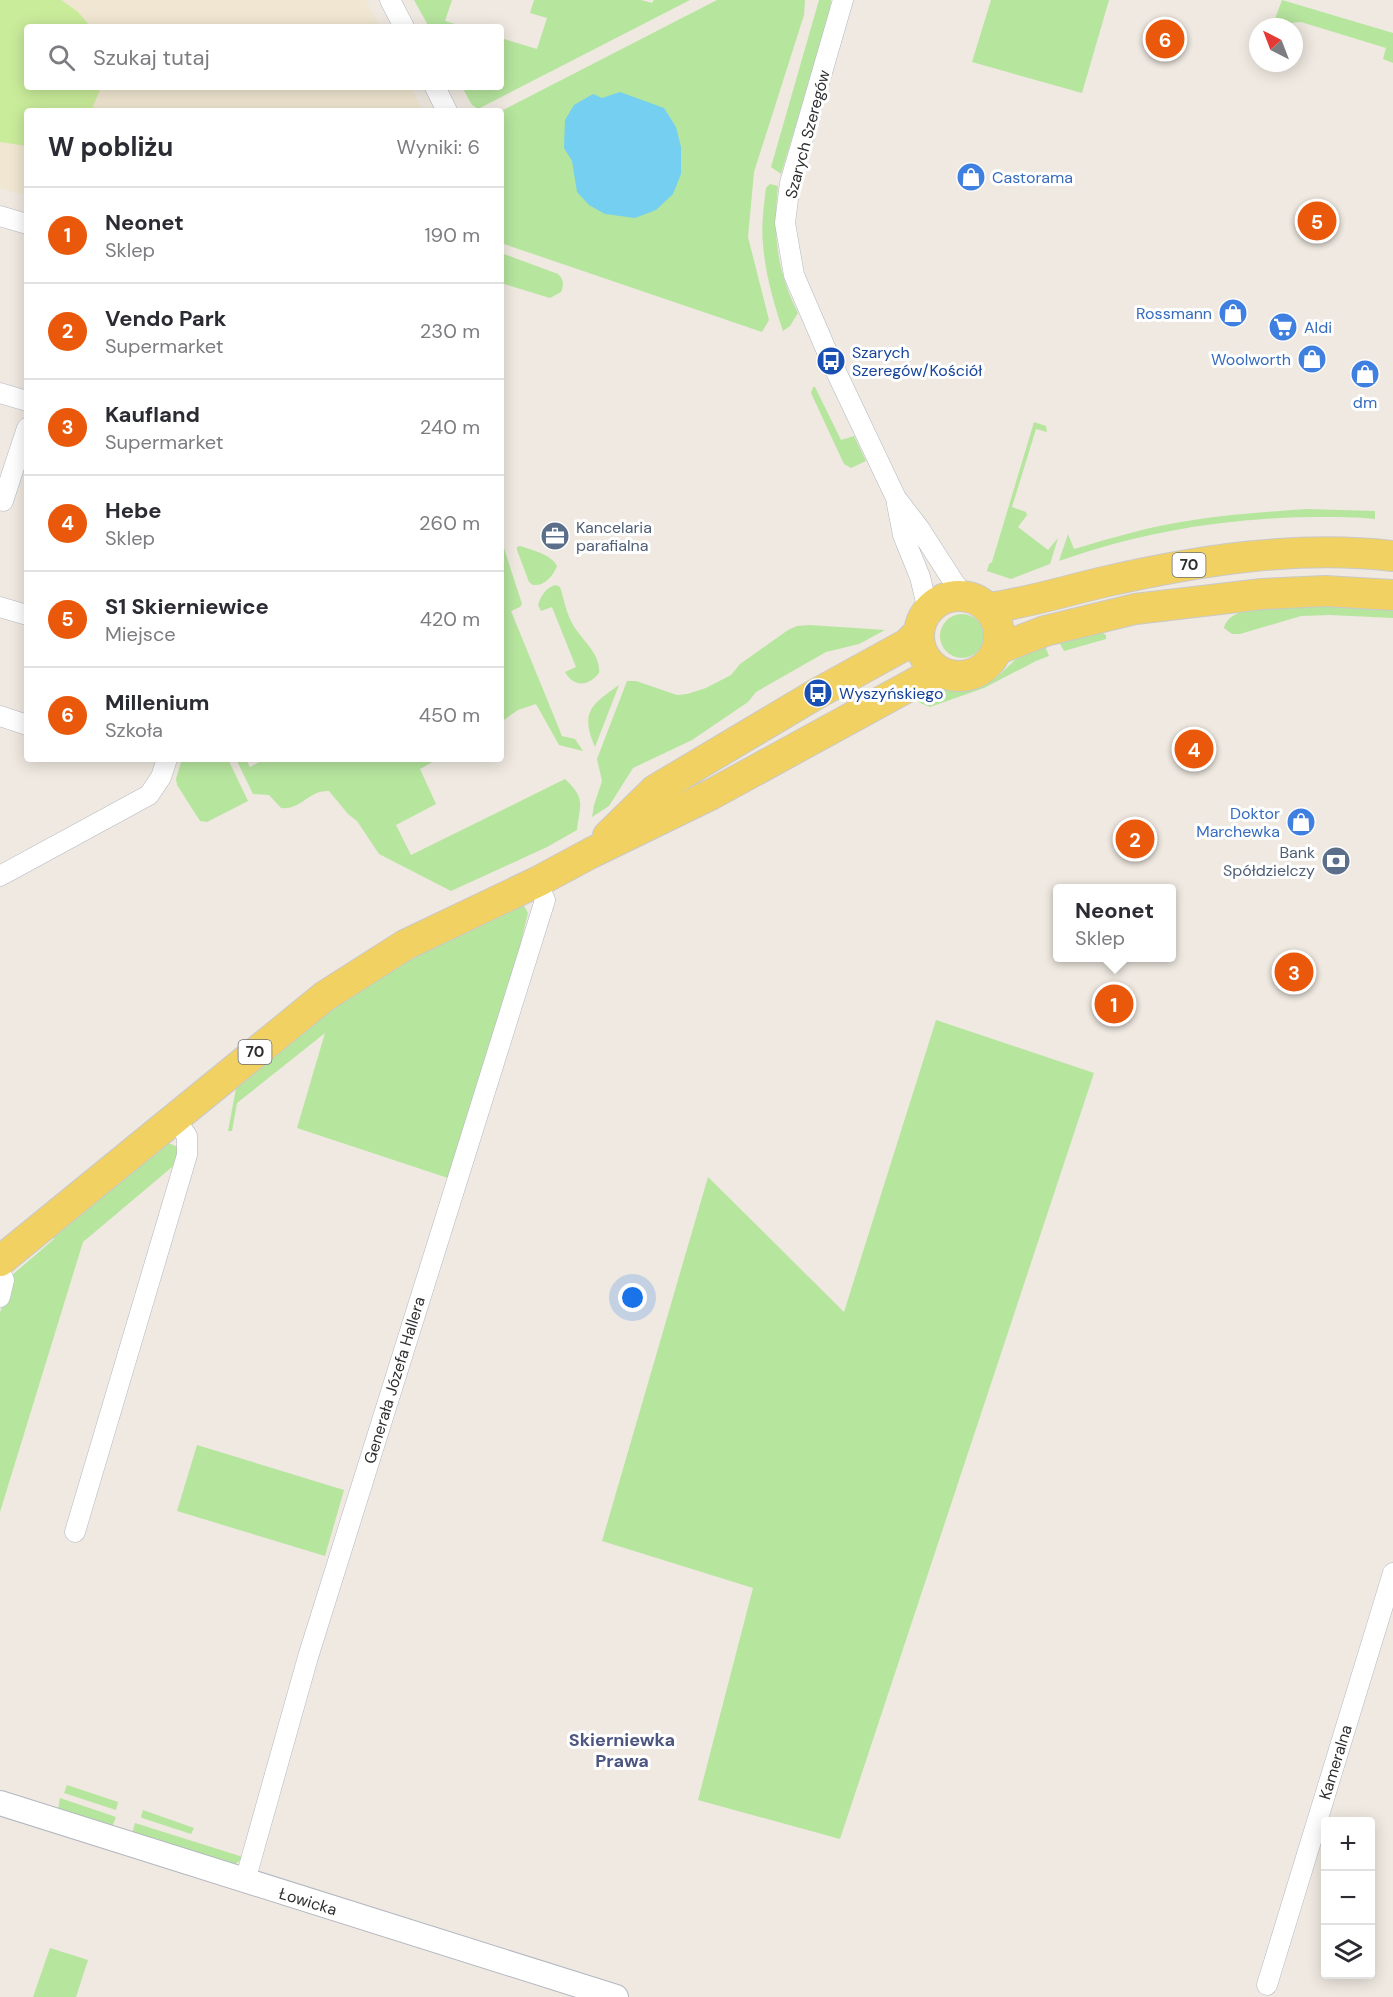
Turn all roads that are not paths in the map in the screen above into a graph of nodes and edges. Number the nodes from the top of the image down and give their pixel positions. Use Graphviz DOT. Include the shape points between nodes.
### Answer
graph roads {
  1 [pos="390,0"];
  2 [pos="843,0"];
  3 [pos="402,24"];
  4 [pos="436,90"];
  5 [pos="446,108"];
  6 [pos="0,216"];
  7 [pos="24,224"];
  8 [pos="0,393"];
  9 [pos="24,400"];
  10 [pos="24,437"];
  11 [pos="896,498"];
  12 [pos="0,500"];
  13 [pos="1393,556"];
  14 [pos="1393,596"];
  15 [pos="977,602"];
  16 [pos="0,607"];
  17 [pos="24,614"];
  18 [pos="924,621"];
  19 [pos="998,649"];
  20 [pos="942,673"];
  21 [pos="0,716"];
  22 [pos="24,724"];
  23 [pos="166,762"];
  24 [pos="591,852"];
  25 [pos="0,876"];
  26 [pos="537,882"];
  27 [pos="174,1118"];
  28 [pos="0,1261"];
  29 [pos="0,1273"];
  30 [pos="0,1297"];
  31 [pos="75,1532"];
  32 [pos="1393,1574"];
  33 [pos="0,1803"];
  34 [pos="245,1881"];
  35 [pos="1267,1985"];
  36 [pos="616,1997"];
  1 -- 3 [label="street"];
  2 -- 11 [label="street, Szarych Szeregów" via="790,183 785,223 794,275 806,305"];
  4 -- 5 [label="street"];
  6 -- 7 [label="street"];
  8 -- 9 [label="street"];
  10 -- 12 [label="street" via="3,501"];
  11 -- 15 [label="street, Szarych Szeregów" via="955,584"];
  11 -- 18 [label="street, Szarych Szeregów" via="903,535 920,577"];
  13 -- 15 [label="main road, 70" via="1260,555 1108,581 1009,605"];
  14 -- 19 [label="main road, 70" via="1324,591 1262,594 1135,609 1045,631"];
  15 -- 18 [label="main road" via="952,596 939,601"];
  15 -- 19 [label="main road" via="999,627"];
  16 -- 17 [label="street"];
  18 -- 20 [label="main road" via="919,642 927,660"];
  18 -- 24 [label="main road, 70" via="907,644 655,790"];
  19 -- 20 [label="main road" via="993,659 976,673"];
  20 -- 24 [label="main road, 70" via="924,678 712,794"];
  21 -- 22 [label="street"];
  23 -- 25 [label="street" via="149,795"];
  24 -- 26 [label="main road, 70"];
  26 -- 27 [label="main road, 70" via="405,945 325,996"];
  26 -- 34 [label="street, Generała Józefa Hallera" via="544,900 308,1658"];
  27 -- 28 [label="main road, 70"];
  27 -- 31 [label="street" via="187,1136 187,1155"];
  29 -- 30 [label="street" via="4,1280"];
  32 -- 35 [label="street, Kameralna"];
  33 -- 34 [label="street, Łowicka"];
  34 -- 36 [label="street, Łowicka"];
}
